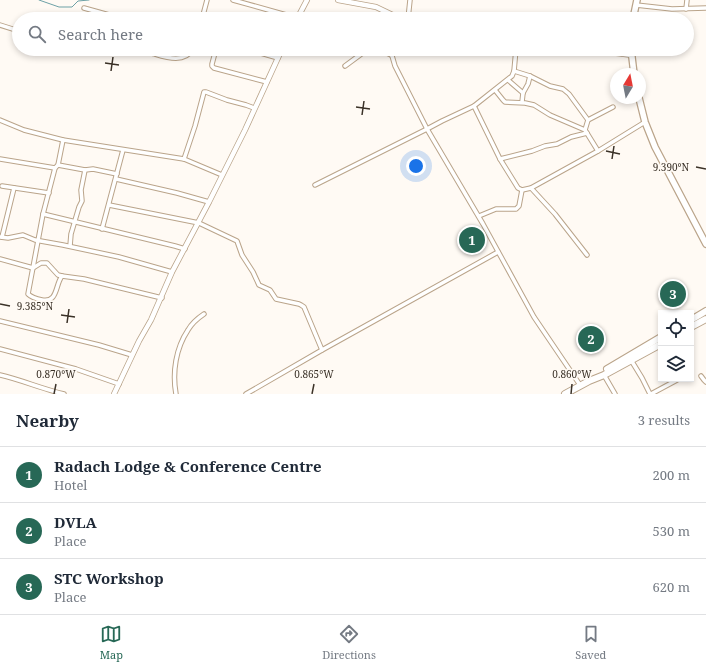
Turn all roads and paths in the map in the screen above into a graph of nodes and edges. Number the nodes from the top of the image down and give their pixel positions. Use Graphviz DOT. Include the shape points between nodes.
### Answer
graph roads {
  1 [pos="207,0"];
  2 [pos="233,0"];
  3 [pos="307,0"];
  4 [pos="338,0"];
  5 [pos="410,0"];
  6 [pos="687,0"];
  7 [pos="637,2"];
  8 [pos="84,8"];
  9 [pos="706,8"];
  10 [pos="686,9"];
  11 [pos="97,12"];
  12 [pos="204,12"];
  13 [pos="276,12"];
  14 [pos="300,12"];
  15 [pos="383,12"];
  16 [pos="409,12"];
  17 [pos="635,12"];
  18 [pos="0,24"];
  19 [pos="12,28"];
  20 [pos="162,56"];
  21 [pos="187,56"];
  22 [pos="214,56"];
  23 [pos="271,56"];
  24 [pos="359,56"];
  25 [pos="391,56"];
  26 [pos="515,56"];
  27 [pos="632,56"];
  28 [pos="278,58"];
  29 [pos="345,66"];
  30 [pos="633,68"];
  31 [pos="514,71"];
  32 [pos="530,76"];
  33 [pos="508,80"];
  34 [pos="267,82"];
  35 [pos="495,90"];
  36 [pos="523,93"];
  37 [pos="522,102"];
  38 [pos="640,104"];
  39 [pos="474,106"];
  40 [pos="612,107"];
  41 [pos="254,108"];
  42 [pos="0,120"];
  43 [pos="588,120"];
  44 [pos="645,122"];
  45 [pos="427,129"];
  46 [pos="586,131"];
  47 [pos="63,140"];
  48 [pos="123,150"];
  49 [pos="598,151"];
  50 [pos="0,159"];
  51 [pos="184,159"];
  52 [pos="500,159"];
  53 [pos="58,165"];
  54 [pos="55,168"];
  55 [pos="85,170"];
  56 [pos="117,174"];
  57 [pos="222,175"];
  58 [pos="116,178"];
  59 [pos="315,185"];
  60 [pos="2,186"];
  61 [pos="14,188"];
  62 [pos="531,188"];
  63 [pos="522,190"];
  64 [pos="48,193"];
  65 [pos="209,202"];
  66 [pos="109,205"];
  67 [pos="43,214"];
  68 [pos="479,216"];
  69 [pos="74,222"];
  70 [pos="199,223"];
  71 [pos="102,229"];
  72 [pos="1,237"];
  73 [pos="39,240"];
  74 [pos="706,244"];
  75 [pos="70,246"];
  76 [pos="185,249"];
  77 [pos="498,252"];
  78 [pos="587,254"];
  79 [pos="0,258"];
  80 [pos="33,268"];
  81 [pos="172,272"];
  82 [pos="62,276"];
  83 [pos="162,298"];
  84 [pos="706,311"];
  85 [pos="204,314"];
  86 [pos="694,318"];
  87 [pos="706,319"];
  88 [pos="0,321"];
  89 [pos="694,325"];
  90 [pos="658,339"];
  91 [pos="658,345"];
  92 [pos="647,348"];
  93 [pos="0,349"];
  94 [pos="322,350"];
  95 [pos="132,355"];
  96 [pos="631,360"];
  97 [pos="0,375"];
  98 [pos="604,375"];
  99 [pos="701,376"];
  100 [pos="594,379"];
  101 [pos="673,382"];
  102 [pos="706,382"];
  103 [pos="119,384"];
  104 [pos="580,385"];
  105 [pos="64,394"];
  106 [pos="114,394"];
  107 [pos="176,394"];
  108 [pos="246,394"];
  109 [pos="565,394"];
  110 [pos="615,394"];
  111 [pos="650,394"];
  1 -- 12 [label="street"];
  2 -- 13 [label="street"];
  3 -- 14 [label="street"];
  4 -- 15 [label="street" via="376,7"];
  5 -- 16 [label="street"];
  6 -- 10 [label="street"];
  7 -- 10 [label="street" via="660,8"];
  7 -- 17 [label="main road"];
  8 -- 11 [label="street"];
  9 -- 10 [label="street"];
  18 -- 19 [label="street"];
  20 -- 21 [label="street" via="179,59"];
  22 -- 34 [label="street" via="212,64 214,68"];
  23 -- 28 [label="street"];
  24 -- 29 [label="street"];
  25 -- 45 [label="street"];
  26 -- 31 [label="street"];
  27 -- 30 [label="main road"];
  28 -- 34 [label="street"];
  31 -- 32 [label="street"];
  31 -- 33 [label="street"];
  32 -- 36 [label="street"];
  32 -- 43 [label="street" via="550,86 566,90"];
  33 -- 35 [label="street"];
  33 -- 36 [label="street"];
  34 -- 41 [label="street"];
  35 -- 37 [label="street" via="505,102"];
  35 -- 39 [label="street"];
  36 -- 37 [label="street"];
  37 -- 46 [label="street" via="534,105"];
  38 -- 44 [label="main road"];
  39 -- 45 [label="street"];
  39 -- 52 [label="street"];
  40 -- 43 [label="street"];
  41 -- 51 [label="street" via="204,92"];
  41 -- 57 [label="street"];
  42 -- 47 [label="street" via="24,130"];
  43 -- 46 [label="street"];
  44 -- 49 [label="street"];
  44 -- 74 [label="main road" via="661,159"];
  45 -- 59 [label="street"];
  45 -- 68 [label="street"];
  46 -- 49 [label="street"];
  46 -- 52 [label="street" via="557,144"];
  47 -- 48 [label="street"];
  47 -- 53 [label="street"];
  48 -- 51 [label="street"];
  48 -- 56 [label="street"];
  49 -- 62 [label="street"];
  50 -- 54 [label="street"];
  51 -- 57 [label="street"];
  52 -- 63 [label="street" via="518,188"];
  53 -- 54 [label="street"];
  53 -- 55 [label="street"];
  54 -- 64 [label="street"];
  55 -- 56 [label="street"];
  55 -- 69 [label="street" via="81,190 82,203"];
  56 -- 58 [label="street"];
  57 -- 65 [label="street"];
  58 -- 65 [label="street"];
  58 -- 66 [label="street"];
  60 -- 61 [label="street"];
  61 -- 64 [label="street"];
  61 -- 72 [label="street"];
  62 -- 63 [label="street"];
  62 -- 78 [label="street"];
  63 -- 68 [label="street" via="516,209 496,209"];
  64 -- 67 [label="street"];
  65 -- 70 [label="street"];
  66 -- 70 [label="street"];
  66 -- 71 [label="street"];
  67 -- 69 [label="street"];
  67 -- 73 [label="street"];
  68 -- 77 [label="street"];
  69 -- 71 [label="street"];
  69 -- 75 [label="street"];
  70 -- 76 [label="street"];
  70 -- 94 [label="street" via="237,241 259,284 270,290 276,300 304,307"];
  71 -- 76 [label="street"];
  72 -- 73 [label="street" via="20,235"];
  73 -- 75 [label="street"];
  73 -- 80 [label="street"];
  75 -- 81 [label="street"];
  76 -- 81 [label="street"];
  77 -- 94 [label="street"];
  77 -- 104 [label="street" via="534,317"];
  79 -- 80 [label="street"];
  80 -- 82 [label="street" via="47,263"];
  80 -- 82 [label="street" via="28,294 33,298 47,301 52,299"];
  81 -- 83 [label="street"];
  82 -- 83 [label="street"];
  83 -- 95 [label="street"];
  84 -- 86 [label="highway"];
  85 -- 107 [label="street" via="188,329 177,354"];
  87 -- 89 [label="highway"];
  88 -- 95 [label="street"];
  90 -- 92 [label="highway"];
  91 -- 92 [label="highway"];
  92 -- 96 [label="highway"];
  92 -- 100 [label="highway"];
  93 -- 103 [label="street" via="76,369"];
  94 -- 108 [label="street"];
  95 -- 103 [label="street"];
  96 -- 98 [label="highway"];
  96 -- 111 [label="street"];
  97 -- 105 [label="street"];
  98 -- 100 [label="highway"];
  98 -- 110 [label="street"];
  99 -- 102 [label="street"];
  100 -- 104 [label="highway"];
  101 -- 111 [label="street"];
  103 -- 106 [label="street"];
  104 -- 109 [label="highway"];
}
